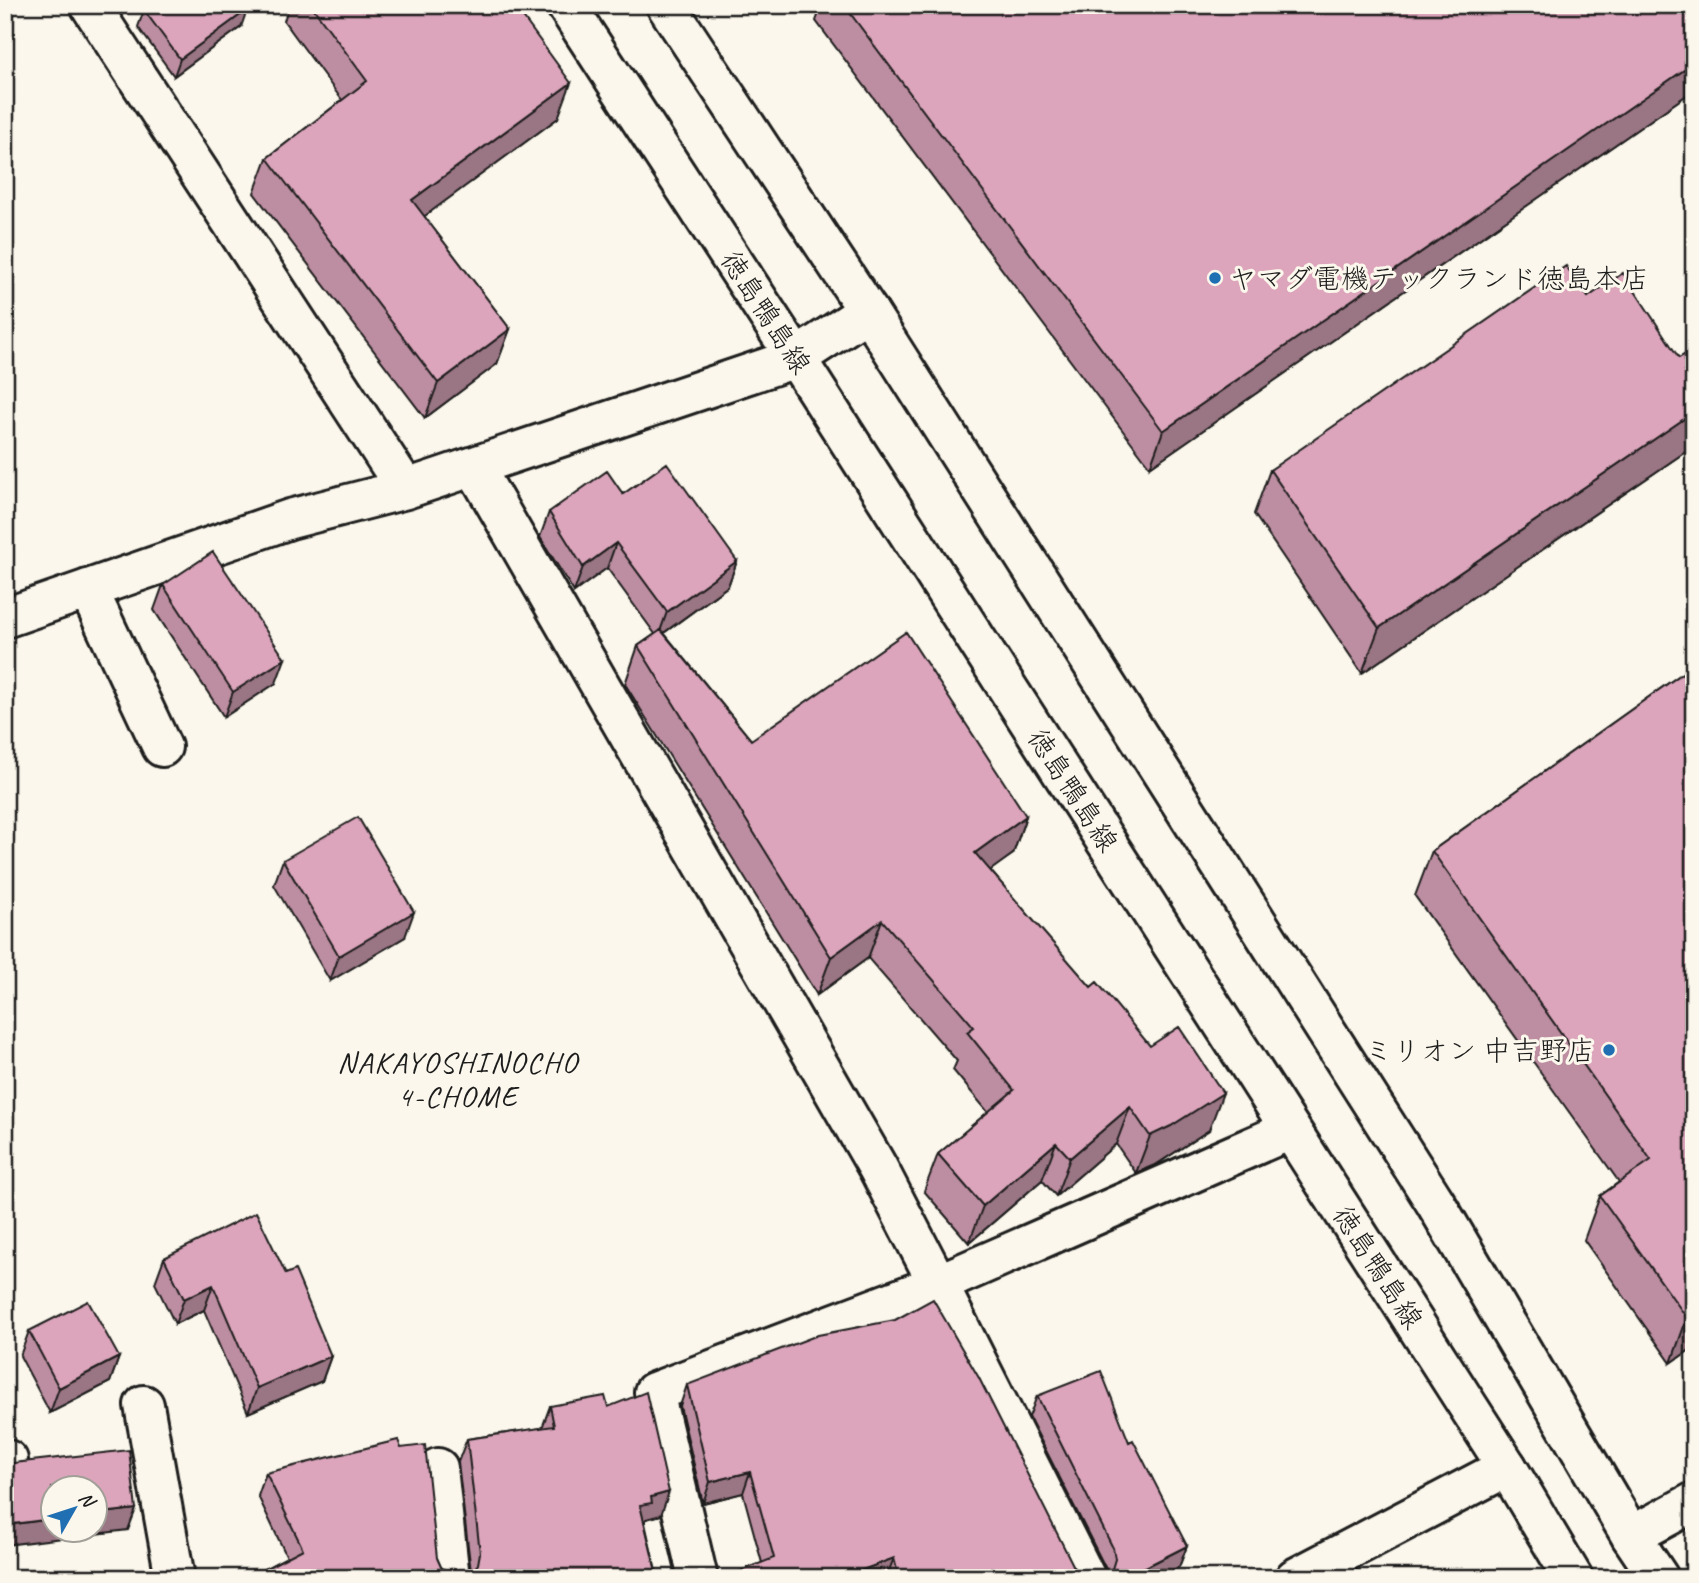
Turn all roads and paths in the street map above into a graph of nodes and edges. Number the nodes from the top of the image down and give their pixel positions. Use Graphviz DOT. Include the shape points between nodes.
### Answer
graph roads {
  1 [pos="90,5"];
  2 [pos="566,5"];
  3 [pos="666,5"];
  4 [pos="868,311"];
  5 [pos="796,358"];
  6 [pos="474,466"];
  7 [pos="406,489"];
  8 [pos="88,589"];
  9 [pos="5,618"];
  10 [pos="162,747"];
  11 [pos="1290,1130"];
  12 [pos="938,1284"];
  13 [pos="144,1405"];
  14 [pos="1507,1467"];
  15 [pos="438,1468"];
  16 [pos="1694,1502"];
  17 [pos="1631,1536"];
  18 [pos="1657,1575"];
  19 [pos="175,1578"];
  20 [pos="450,1578"];
  21 [pos="698,1578"];
  22 [pos="1086,1578"];
  23 [pos="1295,1578"];
  24 [pos="1573,1578"];
  1 -- 7 [label="street"];
  2 -- 5 [label="street, 徳島鴨島線"];
  3 -- 4 [label="street"];
  4 -- 5 [label="street"];
  4 -- 17 [label="street" via="1435,1202"];
  5 -- 6 [label="street"];
  5 -- 11 [label="street, 徳島鴨島線"];
  6 -- 7 [label="street"];
  6 -- 12 [label="street" via="878,1167"];
  7 -- 8 [label="street" via="290,519"];
  8 -- 9 [label="street"];
  8 -- 10 [label="street"];
  11 -- 12 [label="street"];
  11 -- 14 [label="street, 徳島鴨島線"];
  12 -- 21 [label="street" via="654,1392"];
  12 -- 22 [label="street"];
  13 -- 19 [label="street"];
  14 -- 23 [label="street"];
  14 -- 24 [label="street, 徳島鴨島線"];
  15 -- 20 [label="street"];
  16 -- 17 [label="street"];
  17 -- 18 [label="street"];
}
